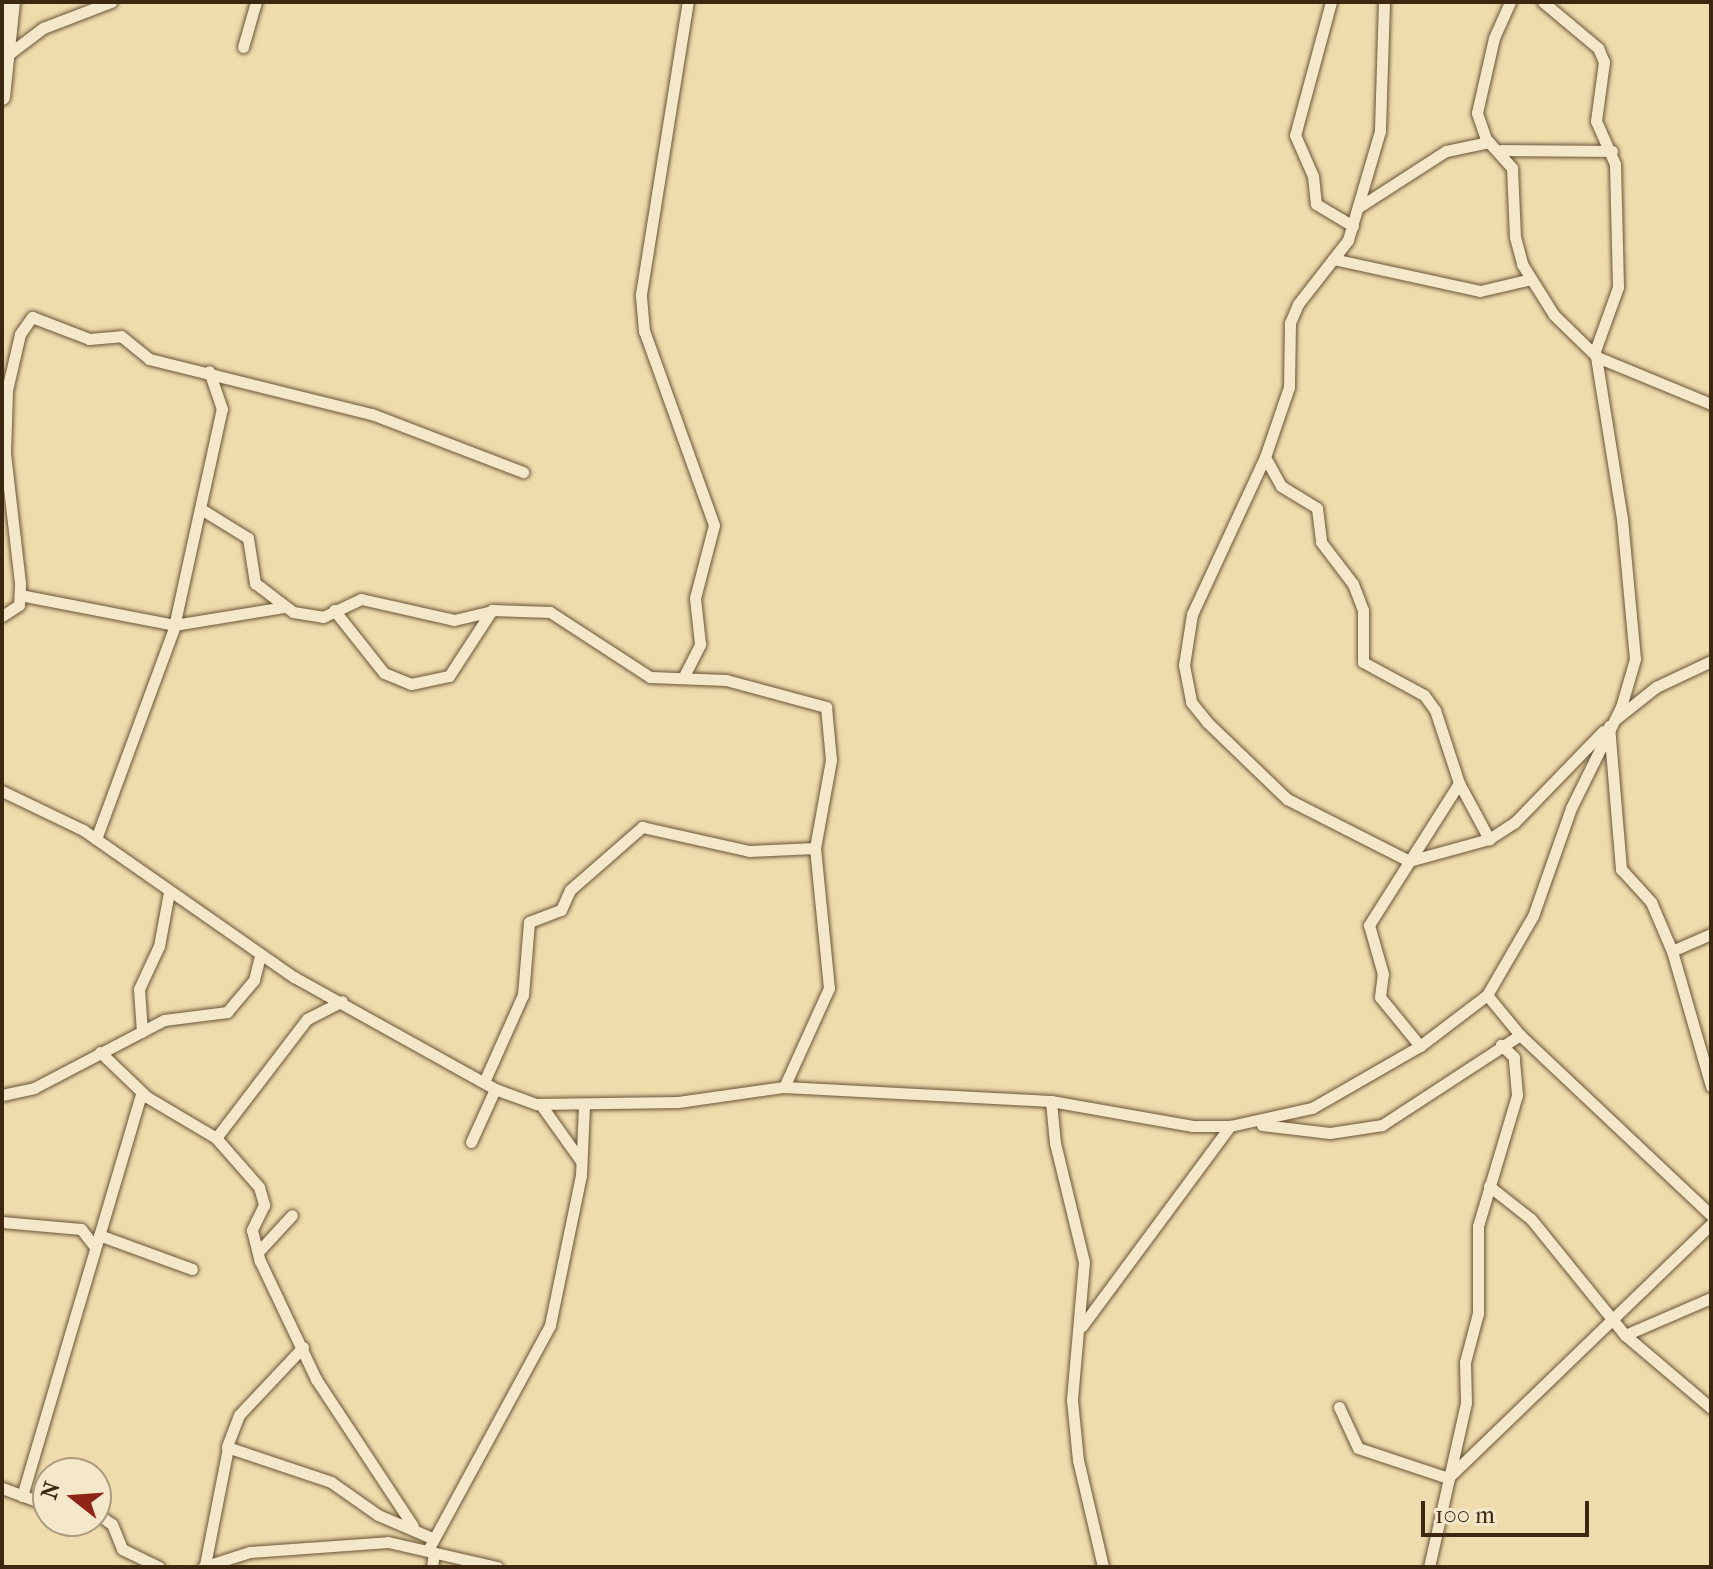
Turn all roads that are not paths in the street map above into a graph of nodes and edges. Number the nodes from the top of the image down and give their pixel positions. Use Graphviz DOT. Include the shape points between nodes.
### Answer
graph roads {
  1 [pos="12,2"];
  2 [pos="111,2"];
  3 [pos="256,2"];
  4 [pos="688,2"];
  5 [pos="1331,2"];
  6 [pos="1384,2"];
  7 [pos="1510,2"];
  8 [pos="1543,2"];
  9 [pos="243,47"];
  10 [pos="4,65"];
  11 [pos="2,97"];
  12 [pos="1489,142"];
  13 [pos="1501,150"];
  14 [pos="1612,151"];
  15 [pos="1359,207"];
  16 [pos="1353,226"];
  17 [pos="1333,259"];
  18 [pos="1531,279"];
  19 [pos="1595,351"];
  20 [pos="209,371"];
  21 [pos="1711,404"];
  22 [pos="1265,457"];
  23 [pos="523,472"];
  24 [pos="201,509"];
  25 [pos="20,595"];
  26 [pos="284,607"];
  27 [pos="334,610"];
  28 [pos="492,610"];
  29 [pos="2,616"];
  30 [pos="174,625"];
  31 [pos="1711,661"];
  32 [pos="684,676"];
  33 [pos="1609,725"];
  34 [pos="1459,783"];
  35 [pos="2,791"];
  36 [pos="96,839"];
  37 [pos="1489,839"];
  38 [pos="815,848"];
  39 [pos="1409,861"];
  40 [pos="169,892"];
  41 [pos="1711,934"];
  42 [pos="1672,951"];
  43 [pos="260,956"];
  44 [pos="1487,995"];
  45 [pos="342,1001"];
  46 [pos="142,1032"];
  47 [pos="1520,1035"];
  48 [pos="1501,1045"];
  49 [pos="1420,1046"];
  50 [pos="100,1052"];
  51 [pos="484,1082"];
  52 [pos="1711,1086"];
  53 [pos="784,1087"];
  54 [pos="495,1089"];
  55 [pos="142,1092"];
  56 [pos="2,1095"];
  57 [pos="1051,1101"];
  58 [pos="541,1105"];
  59 [pos="584,1105"];
  60 [pos="1257,1124"];
  61 [pos="1230,1126"];
  62 [pos="216,1138"];
  63 [pos="471,1142"];
  64 [pos="582,1161"];
  65 [pos="1489,1186"];
  66 [pos="292,1215"];
  67 [pos="1711,1215"];
  68 [pos="2,1222"];
  69 [pos="1711,1224"];
  70 [pos="99,1235"];
  71 [pos="95,1248"];
  72 [pos="258,1252"];
  73 [pos="192,1269"];
  74 [pos="1711,1298"];
  75 [pos="1613,1316"];
  76 [pos="1082,1326"];
  77 [pos="1625,1335"];
  78 [pos="303,1347"];
  79 [pos="1339,1407"];
  80 [pos="1711,1408"];
  81 [pos="228,1448"];
  82 [pos="1448,1478"];
  83 [pos="2,1488"];
  84 [pos="22,1496"];
  85 [pos="32,1499"];
  86 [pos="112,1524"];
  87 [pos="413,1526"];
  88 [pos="432,1557"];
  89 [pos="129,1563"];
  90 [pos="204,1566"];
  91 [pos="159,1567"];
  92 [pos="497,1567"];
  93 [pos="1103,1567"];
  94 [pos="1429,1567"];
  1 -- 10 [label="main road"];
  2 -- 10 [label="street" via="43,28"];
  3 -- 9 [label="street"];
  4 -- 32 [label="street" via="641,294 644,331 714,525 695,598 700,644"];
  5 -- 16 [label="street" via="1295,135 1313,176 1316,204"];
  6 -- 15 [label="street" via="1384,111"];
  7 -- 12 [label="street" via="1477,109"];
  8 -- 14 [label="street" via="1602,55 1596,121"];
  10 -- 11 [label="main road"];
  12 -- 13 [label="street"];
  12 -- 15 [label="street" via="1446,151"];
  13 -- 14 [label="street"];
  13 -- 18 [label="street" via="1515,179 1517,251"];
  14 -- 19 [label="street" via="1618,287"];
  15 -- 16 [label="street"];
  16 -- 17 [label="street"];
  17 -- 18 [label="street" via="1480,291"];
  17 -- 22 [label="street" via="1290,323 1289,387"];
  18 -- 19 [label="street" via="1560,322"];
  19 -- 21 [label="street" via="1634,377 1677,386"];
  19 -- 33 [label="street" via="1622,519 1635,659"];
  20 -- 23 [label="street" via="372,414"];
  20 -- 24 [label="street" via="222,409"];
  20 -- 25 [label="street" via="149,359 121,336 89,339 41,317 26,322 7,390 4,428"];
  22 -- 34 [label="street" via="1281,486 1319,511 1323,547 1353,584 1363,610 1363,662 1424,695 1445,729"];
  22 -- 39 [label="street" via="1192,614 1185,686 1222,740 1287,799"];
  24 -- 26 [label="street" via="248,538 255,583"];
  24 -- 30 [label="street"];
  25 -- 29 [label="street" via="17,609"];
  25 -- 30 [label="street"];
  26 -- 27 [label="street" via="314,617"];
  26 -- 30 [label="street"];
  27 -- 28 [label="street" via="368,599 454,620"];
  27 -- 28 [label="street" via="384,673 428,685 453,671"];
  28 -- 32 [label="street" via="554,612 641,673"];
  30 -- 36 [label="street"];
  31 -- 33 [label="street" via="1656,687"];
  32 -- 38 [label="street" via="726,680 828,710 831,760"];
  33 -- 37 [label="street" via="1514,823"];
  33 -- 42 [label="street" via="1621,869 1651,902"];
  33 -- 44 [label="street" via="1533,916"];
  34 -- 37 [label="street"];
  34 -- 39 [label="street"];
  35 -- 36 [label="street"];
  36 -- 40 [label="street"];
  37 -- 39 [label="street"];
  38 -- 51 [label="street" via="749,851 642,827 570,890 561,910 529,922 523,995"];
  38 -- 53 [label="street" via="829,988"];
  39 -- 49 [label="street" via="1369,925 1383,974 1380,997"];
  40 -- 43 [label="street"];
  40 -- 46 [label="street" via="159,946 139,989"];
  41 -- 42 [label="street"];
  42 -- 52 [label="street"];
  43 -- 45 [label="street"];
  43 -- 46 [label="street" via="254,980 227,1012 175,1017"];
  44 -- 47 [label="street"];
  44 -- 49 [label="street"];
  45 -- 51 [label="street"];
  45 -- 62 [label="street" via="307,1019"];
  46 -- 50 [label="street"];
  47 -- 48 [label="street"];
  47 -- 67 [label="street"];
  48 -- 60 [label="street" via="1382,1125 1330,1133"];
  48 -- 65 [label="street" via="1514,1057 1517,1095"];
  49 -- 60 [label="street" via="1312,1108"];
  50 -- 55 [label="street"];
  50 -- 56 [label="street" via="29,1090"];
  51 -- 54 [label="street"];
  53 -- 57 [label="street"];
  53 -- 59 [label="street"];
  54 -- 58 [label="street"];
  54 -- 63 [label="street"];
  55 -- 62 [label="street"];
  55 -- 70 [label="street"];
  57 -- 61 [label="street" via="1193,1126"];
  57 -- 76 [label="street" via="1055,1143 1084,1262"];
  58 -- 59 [label="street"];
  58 -- 64 [label="street"];
  59 -- 64 [label="street"];
  60 -- 61 [label="street"];
  61 -- 76 [label="street"];
  62 -- 72 [label="street" via="264,1196 252,1226"];
  64 -- 88 [label="street" via="550,1325"];
  65 -- 75 [label="street" via="1531,1219"];
  65 -- 82 [label="street" via="1478,1226 1478,1313 1465,1362 1466,1403"];
  66 -- 72 [label="street"];
  68 -- 71 [label="street" via="81,1229"];
  69 -- 75 [label="street"];
  70 -- 71 [label="street"];
  70 -- 73 [label="street"];
  71 -- 84 [label="street"];
  72 -- 78 [label="street"];
  74 -- 77 [label="street"];
  75 -- 77 [label="street"];
  75 -- 82 [label="street"];
  76 -- 93 [label="street" via="1072,1392 1074,1427"];
  77 -- 80 [label="street"];
  78 -- 81 [label="street" via="239,1415 226,1438"];
  78 -- 87 [label="street" via="316,1379"];
  79 -- 82 [label="street" via="1358,1448"];
  81 -- 87 [label="street" via="325,1479 378,1515"];
  81 -- 90 [label="street"];
  82 -- 94 [label="street"];
  83 -- 84 [label="street"];
  84 -- 85 [label="street"];
  86 -- 89 [label="street"];
  87 -- 88 [label="street"];
  88 -- 90 [label="street" via="370,1542 250,1552"];
  88 -- 92 [label="street"];
  89 -- 91 [label="street"];
}
